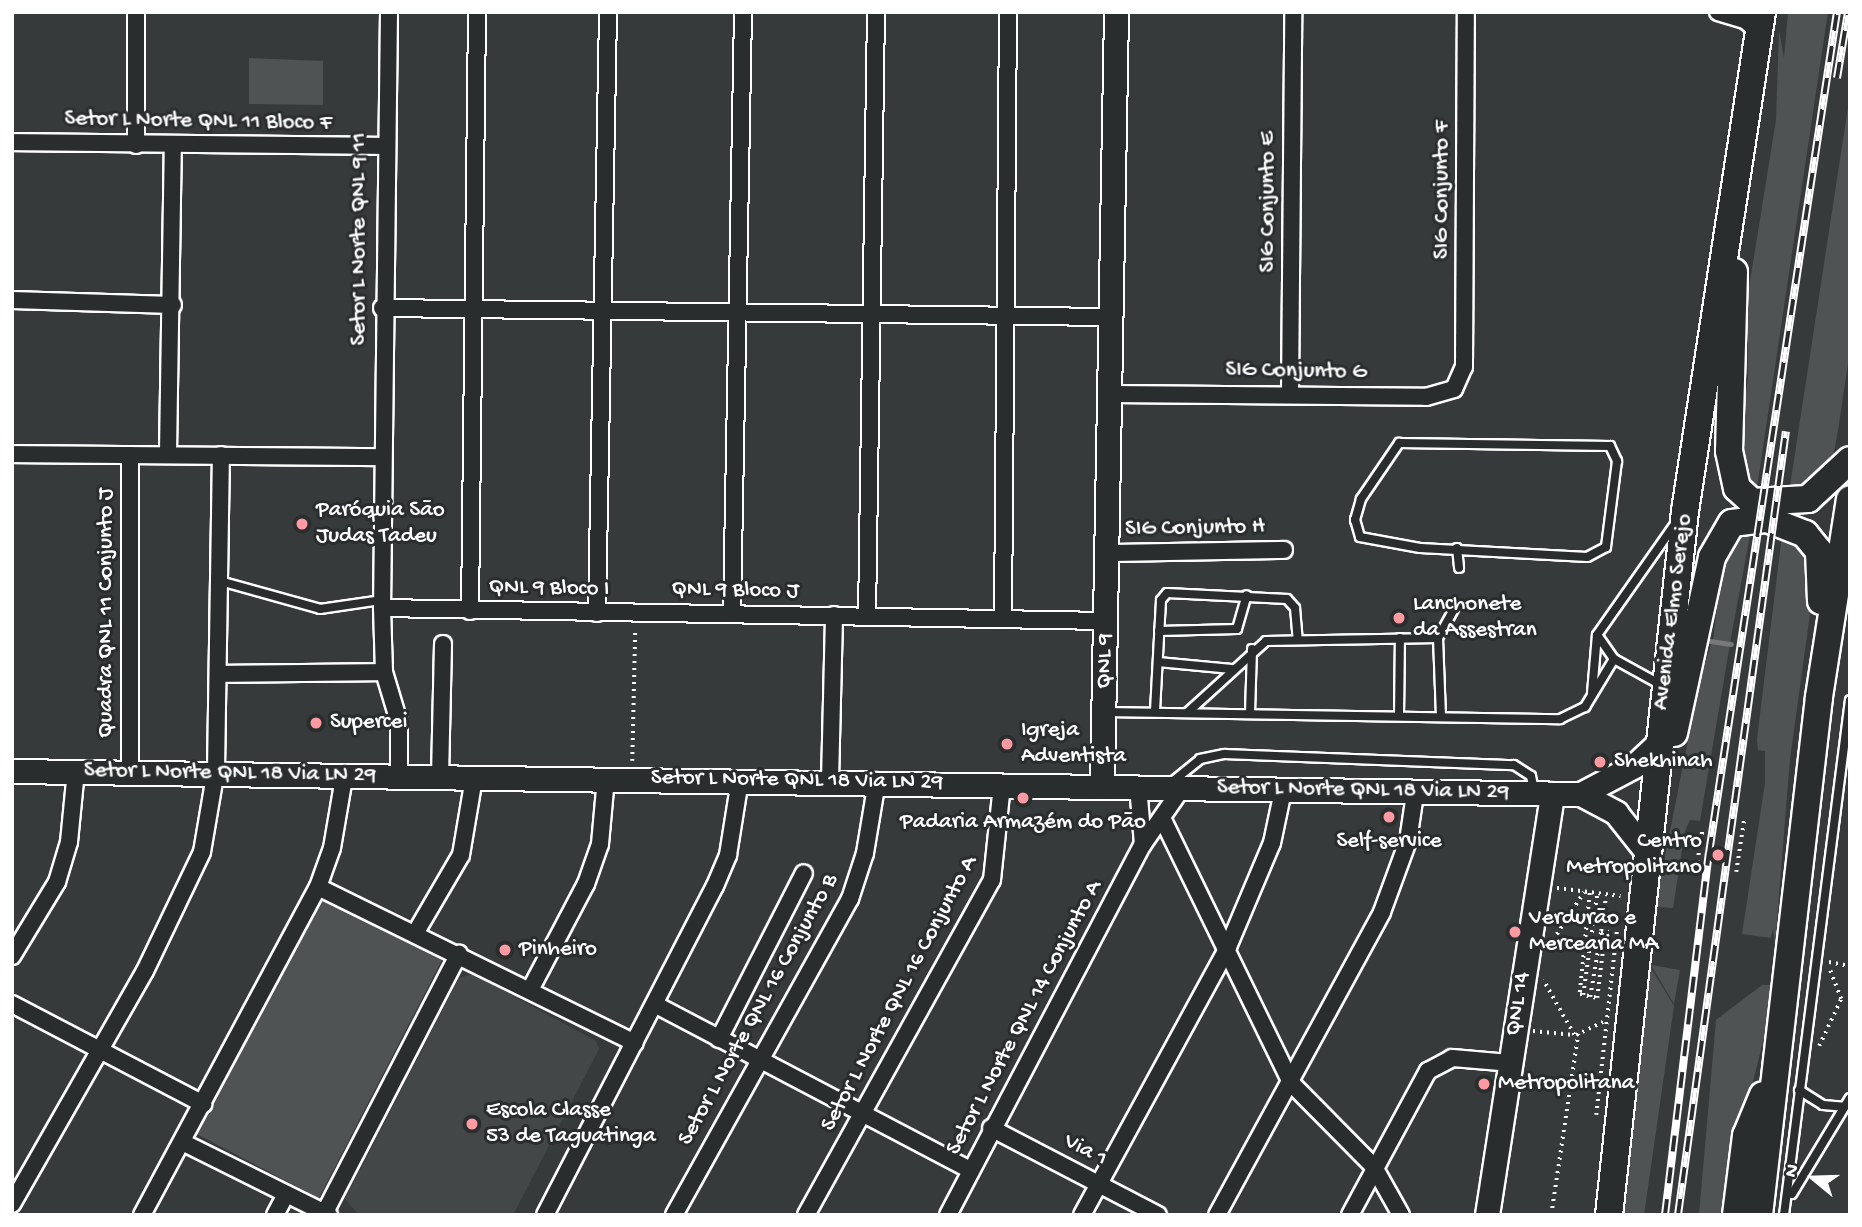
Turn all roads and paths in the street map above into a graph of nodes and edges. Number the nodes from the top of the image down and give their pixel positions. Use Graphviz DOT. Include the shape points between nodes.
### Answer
graph roads {
  1 [pos="136,12"];
  2 [pos="477,12"];
  3 [pos="608,12"];
  4 [pos="743,12"];
  5 [pos="876,12"];
  6 [pos="1008,12"];
  7 [pos="1116,12"];
  8 [pos="1293,12"];
  9 [pos="1466,12"];
  10 [pos="1718,12"];
  11 [pos="387,17"];
  12 [pos="1761,22"];
  13 [pos="12,142"];
  14 [pos="136,145"];
  15 [pos="383,146"];
  16 [pos="173,147"];
  17 [pos="1732,215"];
  18 [pos="12,300"];
  19 [pos="173,305"];
  20 [pos="382,308"];
  21 [pos="471,309"];
  22 [pos="607,310"];
  23 [pos="739,312"];
  24 [pos="876,317"];
  25 [pos="1110,317"];
  26 [pos="1006,318"];
  27 [pos="1464,367"];
  28 [pos="1290,393"];
  29 [pos="1111,394"];
  30 [pos="168,453"];
  31 [pos="12,454"];
  32 [pos="130,455"];
  33 [pos="221,455"];
  34 [pos="382,457"];
  35 [pos="1850,460"];
  36 [pos="1850,499"];
  37 [pos="1685,511"];
  38 [pos="1457,548"];
  39 [pos="1284,550"];
  40 [pos="1108,553"];
  41 [pos="1459,568"];
  42 [pos="220,581"];
  43 [pos="1247,595"];
  44 [pos="382,604"];
  45 [pos="1454,609"];
  46 [pos="470,611"];
  47 [pos="732,612"];
  48 [pos="597,613"];
  49 [pos="635,613"];
  50 [pos="834,615"];
  51 [pos="867,617"];
  52 [pos="1003,618"];
  53 [pos="1106,621"];
  54 [pos="1159,631"];
  55 [pos="1597,635"];
  56 [pos="1400,638"];
  57 [pos="1438,638"];
  58 [pos="1298,640"];
  59 [pos="443,644"];
  60 [pos="1252,649"];
  61 [pos="1614,659"];
  62 [pos="1157,662"];
  63 [pos="1232,669"];
  64 [pos="384,672"];
  65 [pos="220,674"];
  66 [pos="1665,687"];
  67 [pos="1592,693"];
  68 [pos="1819,697"];
  69 [pos="1850,700"];
  70 [pos="1155,711"];
  71 [pos="1105,712"];
  72 [pos="1188,712"];
  73 [pos="1250,713"];
  74 [pos="1399,716"];
  75 [pos="1441,717"];
  76 [pos="1658,744"];
  77 [pos="1850,767"];
  78 [pos="216,770"];
  79 [pos="12,771"];
  80 [pos="76,771"];
  81 [pos="130,771"];
  82 [pos="399,776"];
  83 [pos="440,777"];
  84 [pos="1840,777"];
  85 [pos="344,778"];
  86 [pos="474,778"];
  87 [pos="606,778"];
  88 [pos="631,778"];
  89 [pos="740,780"];
  90 [pos="830,781"];
  91 [pos="877,781"];
  92 [pos="1102,784"];
  93 [pos="1002,785"];
  94 [pos="1654,785"];
  95 [pos="1138,786"];
  96 [pos="1174,787"];
  97 [pos="1283,791"];
  98 [pos="1543,793"];
  99 [pos="1415,794"];
  100 [pos="1581,794"];
  101 [pos="1744,818"];
  102 [pos="1163,820"];
  103 [pos="1702,830"];
  104 [pos="1143,844"];
  105 [pos="1646,851"];
  106 [pos="1696,869"];
  107 [pos="1736,872"];
  108 [pos="804,873"];
  109 [pos="1538,885"];
  110 [pos="1621,886"];
  111 [pos="318,887"];
  112 [pos="1584,892"];
  113 [pos="1590,893"];
  114 [pos="1597,894"];
  115 [pos="1606,896"];
  116 [pos="1620,898"];
  117 [pos="1619,912"];
  118 [pos="1617,925"];
  119 [pos="416,932"];
  120 [pos="1228,947"];
  121 [pos="458,954"];
  122 [pos="12,956"];
  123 [pos="1543,956"];
  124 [pos="1850,966"];
  125 [pos="1536,967"];
  126 [pos="530,990"];
  127 [pos="1583,995"];
  128 [pos="12,1004"];
  129 [pos="656,1005"];
  130 [pos="1529,1017"];
  131 [pos="1605,1021"];
  132 [pos="1576,1035"];
  133 [pos="719,1039"];
  134 [pos="635,1043"];
  135 [pos="96,1050"];
  136 [pos="756,1058"];
  137 [pos="1510,1063"];
  138 [pos="1802,1065"];
  139 [pos="1772,1080"];
  140 [pos="1292,1084"];
  141 [pos="1800,1090"];
  142 [pos="1850,1098"];
  143 [pos="203,1104"];
  144 [pos="1844,1107"];
  145 [pos="863,1112"];
  146 [pos="1596,1118"];
  147 [pos="991,1128"];
  148 [pos="183,1142"];
  149 [pos="1374,1167"];
  150 [pos="970,1170"];
  151 [pos="1101,1185"];
  152 [pos="285,1196"];
  153 [pos="1790,1196"];
  154 [pos="12,1204"];
  155 [pos="327,1214"];
  156 [pos="142,1215"];
  157 [pos="275,1215"];
  158 [pos="545,1215"];
  159 [pos="674,1215"];
  160 [pos="806,1215"];
  161 [pos="948,1215"];
  162 [pos="1082,1215"];
  163 [pos="1158,1215"];
  164 [pos="1217,1215"];
  165 [pos="1350,1215"];
  166 [pos="1401,1215"];
  167 [pos="1487,1215"];
  168 [pos="1550,1215"];
  169 [pos="1609,1215"];
  170 [pos="1736,1215"];
  171 [pos="1759,1215"];
  172 [pos="1784,1215"];
  1 -- 14 [label="street"];
  2 -- 21 [label="street"];
  3 -- 22 [label="street"];
  4 -- 23 [label="street"];
  5 -- 24 [label="street"];
  6 -- 26 [label="street"];
  7 -- 25 [label="street, QNL 9"];
  8 -- 28 [label="street, SIG Conjunto E"];
  9 -- 27 [label="street, SIG Conjunto F"];
  10 -- 12 [label="street"];
  11 -- 15 [label="street, Setor L Norte QNL 9 11"];
  12 -- 17 [label="main road, Avenida Elmo Serejo"];
  13 -- 14 [label="street, Setor L Norte QNL 11 Bloco F"];
  14 -- 16 [label="street, Setor L Norte QNL 11 Bloco F"];
  15 -- 16 [label="street, Setor L Norte QNL 11 Bloco F"];
  15 -- 20 [label="street, Setor L Norte QNL 9 11"];
  16 -- 19 [label="street"];
  17 -- 35 [label="main road" via="1733,481 1752,502 1808,499"];
  17 -- 37 [label="main road, Avenida Elmo Serejo"];
  18 -- 19 [label="street"];
  19 -- 30 [label="street"];
  20 -- 21 [label="street"];
  20 -- 34 [label="street, Setor L Norte QNL 9 11"];
  21 -- 22 [label="street"];
  21 -- 46 [label="street"];
  22 -- 23 [label="street"];
  22 -- 48 [label="street"];
  23 -- 24 [label="street"];
  23 -- 47 [label="street"];
  24 -- 26 [label="street"];
  24 -- 51 [label="street"];
  25 -- 26 [label="street"];
  25 -- 29 [label="street, QNL 9"];
  26 -- 52 [label="street"];
  27 -- 28 [label="street, SIG Conjunto G" via="1454,389 1426,397"];
  28 -- 29 [label="street, SIG Conjunto G"];
  29 -- 40 [label="street, QNL 9"];
  30 -- 32 [label="street"];
  30 -- 33 [label="street"];
  31 -- 32 [label="street"];
  32 -- 81 [label="street, Quadra QNL 11 Conjunto J"];
  33 -- 34 [label="street"];
  33 -- 42 [label="street"];
  34 -- 44 [label="street, Setor L Norte QNL 9 11"];
  36 -- 68 [label="main road"];
  37 -- 55 [label="lane"];
  37 -- 66 [label="main road, Avenida Elmo Serejo"];
  38 -- 38 [label="lane" via="1598,554 1609,538 1614,450 1602,444 1399,443 1362,499 1355,530 1383,544"];
  38 -- 41 [label="lane"];
  39 -- 40 [label="street, SIG Conjunto H"];
  40 -- 53 [label="street, QNL 9"];
  42 -- 44 [label="lane" via="320,608"];
  42 -- 65 [label="street"];
  43 -- 54 [label="lane" via="1237,629"];
  43 -- 54 [label="lane" via="1167,593"];
  43 -- 58 [label="lane" via="1291,602"];
  44 -- 46 [label="street, QNL 9 Bloco I"];
  44 -- 64 [label="street, Setor L Norte QNL 9 11"];
  45 -- 57 [label="lane"];
  46 -- 48 [label="street, QNL 9 Bloco I"];
  47 -- 49 [label="street, QNL 9 Bloco J"];
  47 -- 50 [label="street, QNL 9 Bloco J"];
  48 -- 49 [label="street, QNL 9 Bloco I"];
  49 -- 88 [label="path, QNL 9 Bloco I"];
  50 -- 51 [label="street, QNL 9 Bloco J"];
  50 -- 90 [label="street"];
  51 -- 52 [label="street, QNL 9 Bloco J"];
  52 -- 53 [label="street, QNL 9 Bloco J"];
  53 -- 71 [label="street, QNL 9"];
  54 -- 62 [label="lane"];
  55 -- 61 [label="lane"];
  55 -- 67 [label="lane"];
  56 -- 57 [label="lane"];
  56 -- 58 [label="lane"];
  56 -- 74 [label="lane"];
  57 -- 75 [label="lane"];
  58 -- 60 [label="lane" via="1266,641"];
  59 -- 83 [label="street"];
  60 -- 63 [label="lane"];
  60 -- 73 [label="lane"];
  61 -- 66 [label="lane"];
  61 -- 67 [label="lane"];
  62 -- 63 [label="lane"];
  62 -- 70 [label="lane"];
  63 -- 72 [label="lane"];
  64 -- 65 [label="street"];
  64 -- 82 [label="street, Setor L Norte QNL 9 11" via="398,722"];
  65 -- 78 [label="street"];
  66 -- 76 [label="main road, Avenida Elmo Serejo"];
  67 -- 75 [label="lane" via="1585,707 1560,719"];
  68 -- 94 [label="main road" via="1819,551 1805,534 1767,519 1732,523 1712,557 1675,733"];
  68 -- 139 [label="main road"];
  69 -- 84 [label="lane"];
  70 -- 71 [label="lane"];
  70 -- 72 [label="lane"];
  71 -- 92 [label="street, QNL 9"];
  72 -- 73 [label="lane"];
  73 -- 74 [label="lane"];
  74 -- 75 [label="lane"];
  76 -- 94 [label="main road, Avenida Elmo Serejo"];
  76 -- 100 [label="street" via="1627,771"];
  77 -- 84 [label="lane"];
  78 -- 81 [label="street, Setor L Norte QNL 18 Via LN 29"];
  78 -- 85 [label="street, Setor L Norte QNL 18 Via LN 29"];
  78 -- 135 [label="street" via="202,852 186,892"];
  79 -- 80 [label="street, Setor L Norte QNL 18 Via LN 29"];
  80 -- 81 [label="street, Setor L Norte QNL 18 Via LN 29"];
  80 -- 122 [label="street" via="69,842 57,882"];
  82 -- 83 [label="street, Setor L Norte QNL 18 Via LN 29"];
  82 -- 85 [label="street, Setor L Norte QNL 18 Via LN 29"];
  83 -- 86 [label="street, Setor L Norte QNL 18 Via LN 29"];
  84 -- 138 [label="lane"];
  85 -- 111 [label="street" via="332,848"];
  86 -- 87 [label="street, Setor L Norte QNL 18 Via LN 29"];
  86 -- 119 [label="street" via="461,855"];
  87 -- 88 [label="street, Setor L Norte QNL 18 Via LN 29"];
  87 -- 126 [label="street" via="600,844 586,884"];
  88 -- 89 [label="street, Setor L Norte QNL 18 Via LN 29"];
  89 -- 90 [label="street, Setor L Norte QNL 18 Via LN 29"];
  89 -- 129 [label="street" via="728,855"];
  90 -- 91 [label="street, Setor L Norte QNL 18 Via LN 29"];
  91 -- 93 [label="street, Setor L Norte QNL 18 Via LN 29"];
  91 -- 136 [label="street, Setor L Norte QNL 16 Conjunto B" via="866,853 850,899"];
  92 -- 93 [label="street, Setor L Norte QNL 18 Via LN 29"];
  92 -- 95 [label="street, Setor L Norte QNL 18 Via LN 29"];
  93 -- 145 [label="street, Setor L Norte QNL 16 Conjunto A" via="992,880"];
  94 -- 105 [label="main road, Avenida Elmo Serejo"];
  95 -- 96 [label="street, Setor L Norte QNL 18 Via LN 29"];
  95 -- 104 [label="street"];
  96 -- 97 [label="street, Setor L Norte QNL 18 Via LN 29"];
  96 -- 98 [label="lane" via="1200,759 1224,754 1514,765 1531,776"];
  96 -- 102 [label="street, Setor L Norte QNL 14 Conjunto A"];
  97 -- 99 [label="street, Setor L Norte QNL 18 Via LN 29"];
  97 -- 120 [label="street" via="1272,843"];
  98 -- 99 [label="street, Setor L Norte QNL 18 Via LN 29"];
  98 -- 100 [label="street, Setor L Norte QNL 18 Via LN 29"];
  98 -- 109 [label="street, QNL 14"];
  99 -- 140 [label="street" via="1397,877"];
  100 -- 105 [label="street" via="1616,813"];
  101 -- 107 [label="path"];
  102 -- 104 [label="street, Setor L Norte QNL 14 Conjunto A"];
  102 -- 120 [label="street"];
  103 -- 106 [label="path"];
  104 -- 147 [label="street, Setor L Norte QNL 14 Conjunto A"];
  105 -- 169 [label="main road, Avenida Elmo Serejo"];
  108 -- 133 [label="street, Setor L Norte QNL 16 Conjunto B"];
  109 -- 112 [label="path"];
  109 -- 137 [label="street, QNL 14"];
  110 -- 116 [label="path"];
  111 -- 119 [label="street"];
  111 -- 143 [label="street"];
  112 -- 113 [label="path"];
  112 -- 123 [label="path"];
  113 -- 114 [label="path"];
  113 -- 127 [label="path" via="1577,989"];
  114 -- 115 [label="path"];
  114 -- 127 [label="path"];
  115 -- 116 [label="path"];
  115 -- 127 [label="path" via="1605,932 1591,997"];
  116 -- 117 [label="path"];
  118 -- 131 [label="path"];
  119 -- 121 [label="street"];
  120 -- 140 [label="street"];
  120 -- 151 [label="street"];
  121 -- 126 [label="street"];
  121 -- 155 [label="street"];
  124 -- 138 [label="path" via="1827,962 1842,999 1820,1044"];
  125 -- 132 [label="path"];
  126 -- 134 [label="street"];
  128 -- 135 [label="street"];
  129 -- 133 [label="street"];
  129 -- 134 [label="street"];
  130 -- 132 [label="path" via="1527,1030"];
  131 -- 132 [label="path"];
  131 -- 146 [label="path"];
  132 -- 168 [label="path"];
  133 -- 136 [label="street"];
  134 -- 158 [label="street"];
  135 -- 143 [label="street"];
  135 -- 154 [label="street"];
  136 -- 145 [label="street"];
  136 -- 159 [label="street, Setor L Norte QNL 16 Conjunto B"];
  137 -- 149 [label="street" via="1471,1057 1439,1062 1417,1087"];
  137 -- 167 [label="street, QNL 14"];
  138 -- 141 [label="lane"];
  139 -- 170 [label="main road" via="1746,1136"];
  139 -- 171 [label="main road"];
  140 -- 149 [label="street"];
  140 -- 164 [label="street"];
  141 -- 144 [label="lane" via="1823,1105"];
  141 -- 153 [label="lane"];
  142 -- 144 [label="lane"];
  143 -- 148 [label="street"];
  144 -- 153 [label="lane"];
  145 -- 150 [label="street"];
  145 -- 160 [label="street, Setor L Norte QNL 16 Conjunto A"];
  147 -- 150 [label="street, Setor L Norte QNL 14 Conjunto A"];
  147 -- 151 [label="street, Via 1"];
  148 -- 152 [label="street"];
  148 -- 156 [label="street"];
  149 -- 165 [label="street"];
  149 -- 166 [label="street"];
  150 -- 161 [label="street, Setor L Norte QNL 14 Conjunto A"];
  151 -- 162 [label="street"];
  151 -- 163 [label="street, Via 1"];
  152 -- 155 [label="street"];
  152 -- 157 [label="street"];
  153 -- 172 [label="lane"];
}
